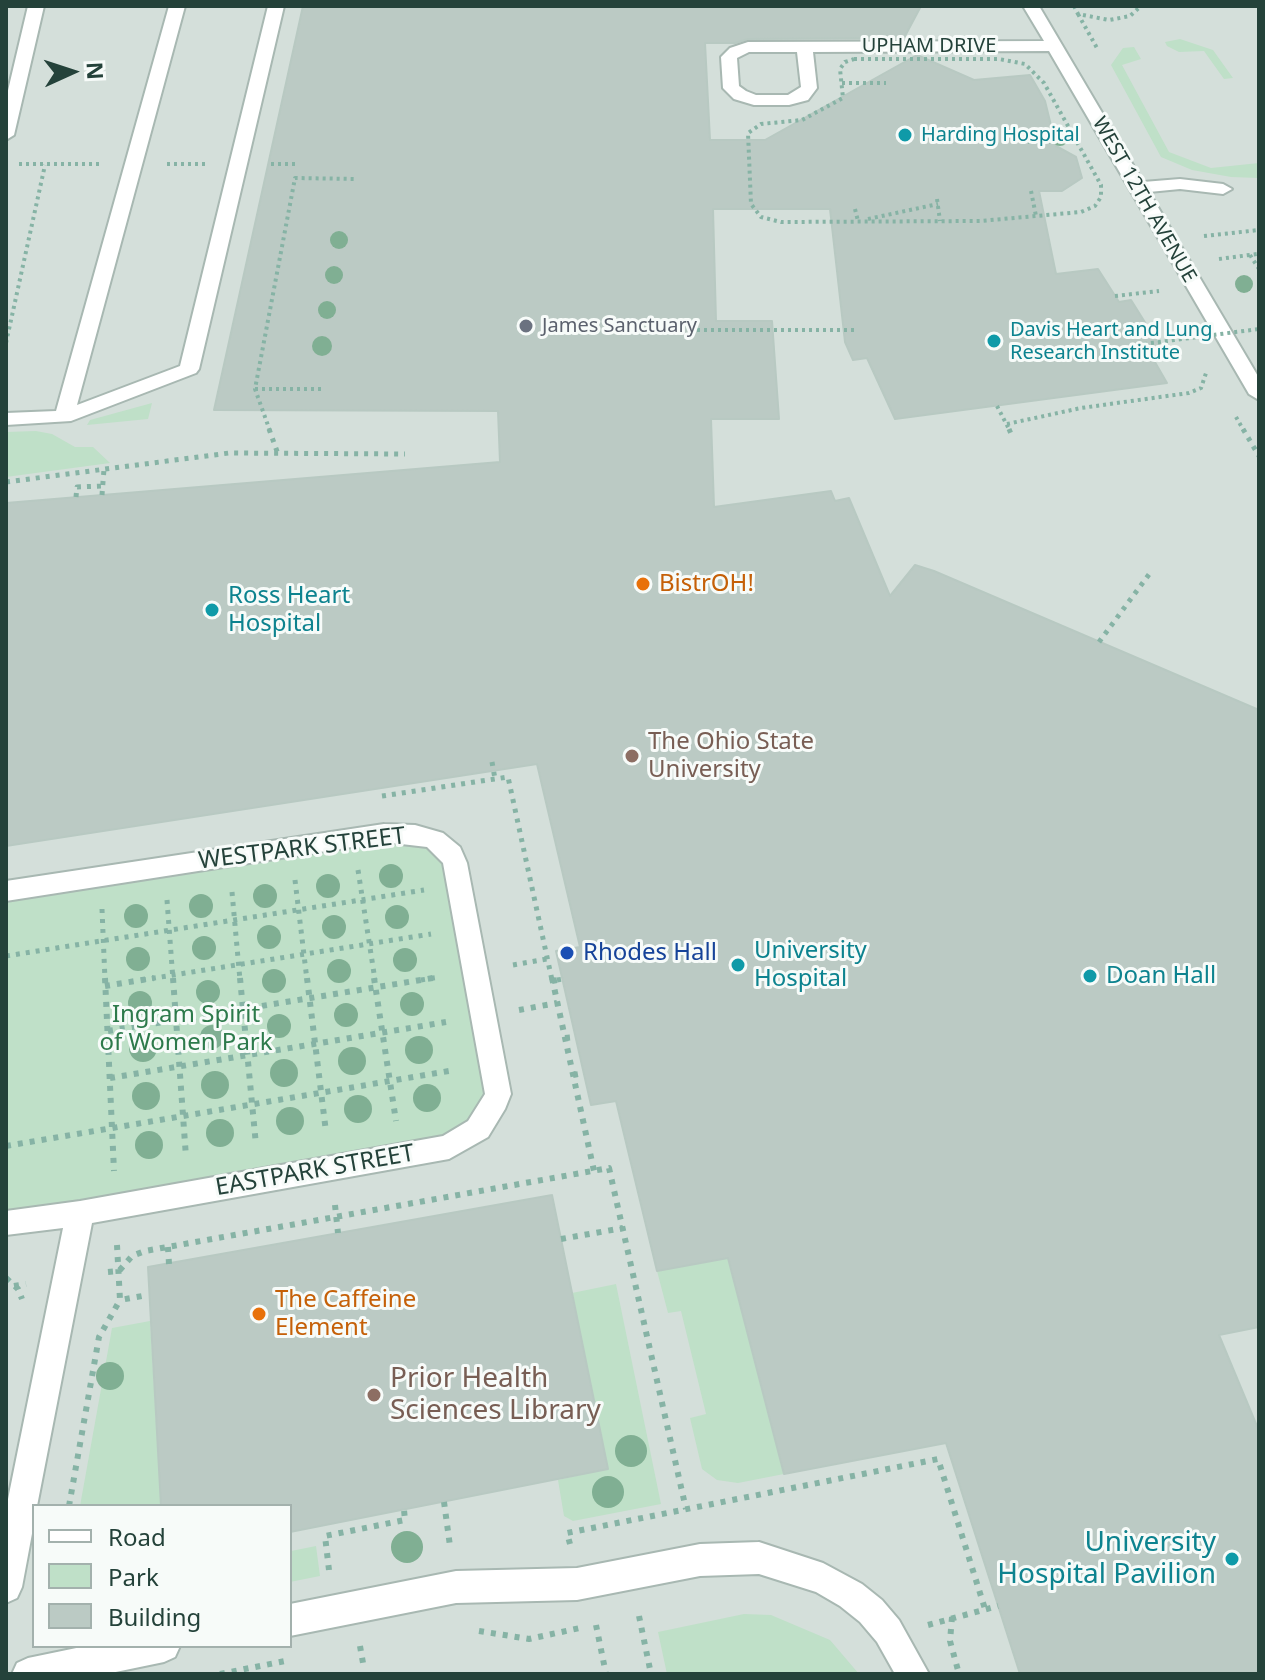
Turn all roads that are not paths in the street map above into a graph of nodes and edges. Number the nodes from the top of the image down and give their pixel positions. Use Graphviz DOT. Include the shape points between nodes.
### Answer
graph roads {
  1 [pos="36,6"];
  2 [pos="177,6"];
  3 [pos="276,6"];
  4 [pos="1031,6"];
  5 [pos="1054,46"];
  6 [pos="804,47"];
  7 [pos="6,133"];
  8 [pos="1137,188"];
  9 [pos="1223,189"];
  10 [pos="1259,394"];
  11 [pos="64,417"];
  12 [pos="6,419"];
  13 [pos="6,891"];
  14 [pos="480,993"];
  15 [pos="80,1213"];
  16 [pos="6,1223"];
  17 [pos="6,1587"];
  18 [pos="292,1620"];
  19 [pos="154,1648"];
  20 [pos="28,1674"];
  21 [pos="913,1674"];
  1 -- 7 [label="street"];
  2 -- 11 [label="street"];
  3 -- 11 [label="street" via="189,369"];
  4 -- 5 [label="street, WEST 12TH AVENUE"];
  5 -- 6 [label="street, UPHAM DRIVE"];
  5 -- 8 [label="street, WEST 12TH AVENUE"];
  6 -- 6 [label="street, UPHAM DRIVE" via="736,51 729,57 731,88 754,100 802,96 809,88"];
  8 -- 9 [label="street" via="1180,184"];
  8 -- 10 [label="street, WEST 12TH AVENUE"];
  11 -- 12 [label="street"];
  13 -- 14 [label="street, WESTPARK STREET" via="384,833 415,834 435,840 451,854"];
  14 -- 15 [label="street, EASTPARK STREET" via="497,1098 470,1136 449,1147"];
  15 -- 16 [label="street, EASTPARK STREET"];
  15 -- 17 [label="street"];
  18 -- 21 [label="street" via="456,1587 577,1584 720,1557 759,1558 823,1579 871,1611"];
  19 -- 20 [label="street"];
}
